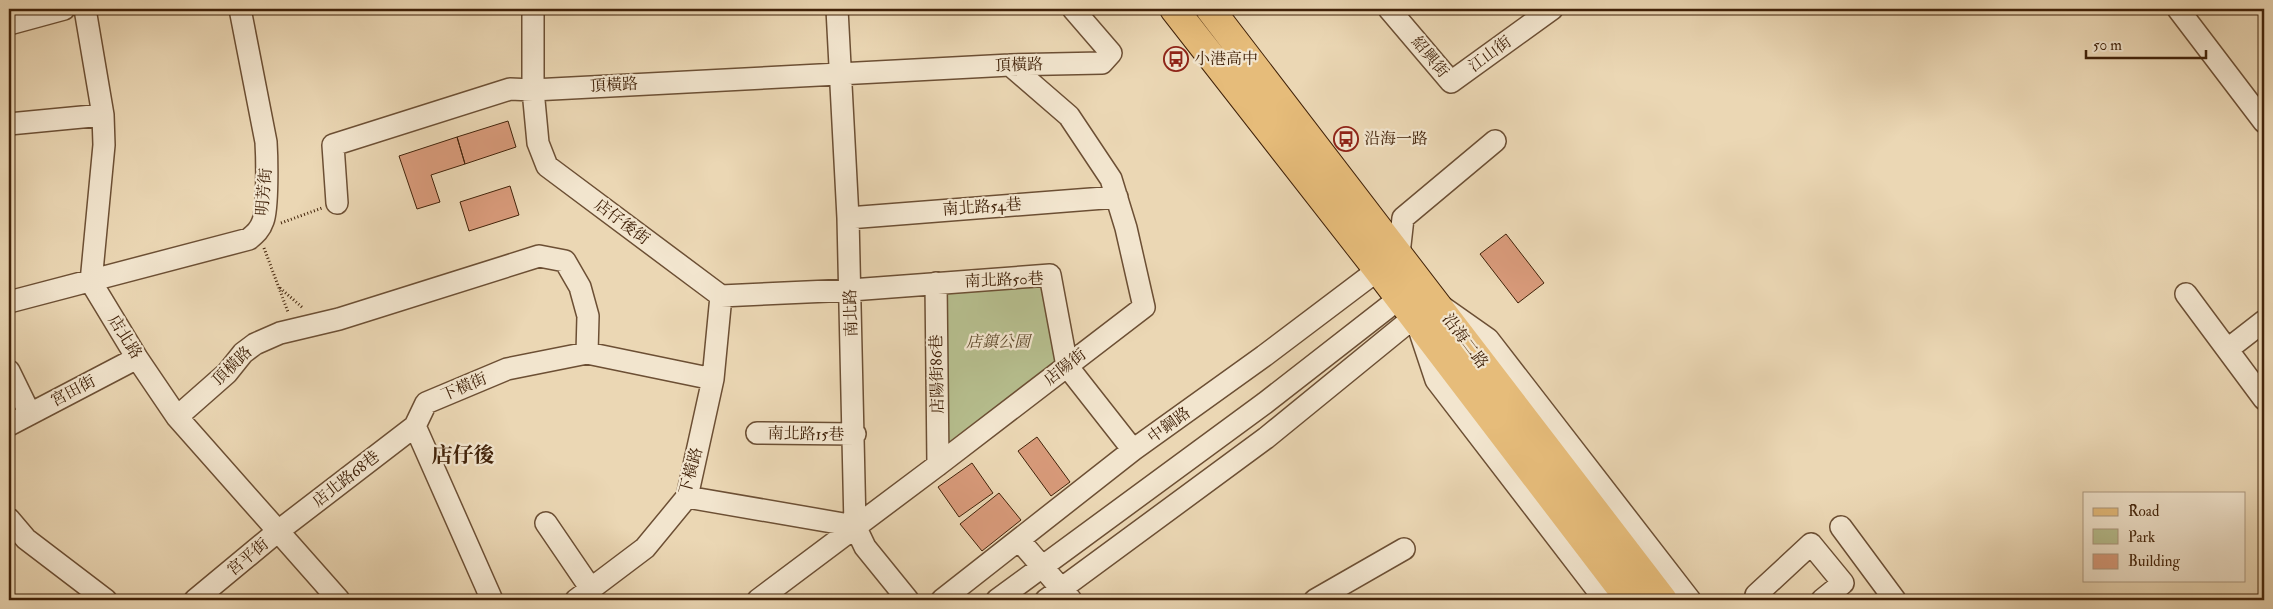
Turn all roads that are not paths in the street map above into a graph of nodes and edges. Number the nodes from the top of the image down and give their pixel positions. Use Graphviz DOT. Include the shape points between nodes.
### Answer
graph roads {
  1 [pos="64,9"];
  2 [pos="85,9"];
  3 [pos="240,9"];
  4 [pos="533,9"];
  5 [pos="837,9"];
  6 [pos="1073,9"];
  7 [pos="1174,9"];
  8 [pos="1210,9"];
  9 [pos="1390,9"];
  10 [pos="1552,9"];
  11 [pos="2178,9"];
  12 [pos="9,24"];
  13 [pos="1010,65"];
  14 [pos="840,73"];
  15 [pos="1451,82"];
  16 [pos="533,90"];
  17 [pos="103,115"];
  18 [pos="2264,122"];
  19 [pos="9,124"];
  20 [pos="1495,141"];
  21 [pos="1117,197"];
  22 [pos="337,202"];
  23 [pos="848,218"];
  24 [pos="1388,262"];
  25 [pos="90,282"];
  26 [pos="936,283"];
  27 [pos="851,290"];
  28 [pos="2186,294"];
  29 [pos="721,296"];
  30 [pos="1417,300"];
  31 [pos="9,302"];
  32 [pos="2264,321"];
  33 [pos="2228,348"];
  34 [pos="587,353"];
  35 [pos="137,358"];
  36 [pos="1067,366"];
  37 [pos="9,371"];
  38 [pos="713,379"];
  39 [pos="2264,399"];
  40 [pos="30,414"];
  41 [pos="177,417"];
  42 [pos="9,425"];
  43 [pos="415,426"];
  44 [pos="757,434"];
  45 [pos="855,434"];
  46 [pos="1133,450"];
  47 [pos="938,465"];
  48 [pos="687,497"];
  49 [pos="9,519"];
  50 [pos="546,523"];
  51 [pos="855,526"];
  52 [pos="1841,527"];
  53 [pos="277,532"];
  54 [pos="1019,540"];
  55 [pos="1404,549"];
  56 [pos="1042,567"];
  57 [pos="584,594"];
  58 [pos="1060,596"];
  59 [pos="333,598"];
  60 [pos="106,600"];
  61 [pos="195,600"];
  62 [pos="492,600"];
  63 [pos="758,600"];
  64 [pos="908,600"];
  65 [pos="942,600"];
  66 [pos="997,600"];
  67 [pos="1315,600"];
  68 [pos="1606,600"];
  69 [pos="1630,600"];
  70 [pos="1662,600"];
  71 [pos="1690,600"];
  72 [pos="1760,600"];
  73 [pos="1822,600"];
  74 [pos="1895,600"];
  1 -- 12 [label="street"];
  2 -- 17 [label="street"];
  3 -- 25 [label="street, 明芳街" via="266,142 264,219 258,232 249,240"];
  4 -- 16 [label="street, 店仔後街"];
  5 -- 14 [label="street, 南北路"];
  6 -- 13 [label="street, 頂橫路" via="1111,53 1102,63"];
  7 -- 24 [label="main road"];
  8 -- 24 [label="main road"];
  9 -- 15 [label="street, 紹興街"];
  10 -- 15 [label="street, 江山街"];
  11 -- 18 [label="street"];
  13 -- 14 [label="street, 頂橫路"];
  13 -- 21 [label="street, 店陽街" via="1069,116 1111,179"];
  14 -- 16 [label="street, 頂橫路"];
  14 -- 23 [label="street, 南北路"];
  16 -- 22 [label="street, 頂橫路" via="510,89 333,145"];
  16 -- 29 [label="street, 店仔後街" via="538,144 547,166"];
  17 -- 19 [label="street"];
  17 -- 25 [label="street" via="104,145"];
  20 -- 24 [label="street" via="1403,218"];
  21 -- 23 [label="street, 南北路54巷"];
  21 -- 36 [label="street, 店陽街" via="1144,306"];
  23 -- 27 [label="street, 南北路"];
  24 -- 30 [label="main road"];
  24 -- 46 [label="street, 中鋼路"];
  25 -- 31 [label="street, 明芳街"];
  25 -- 35 [label="street, 店北路"];
  26 -- 27 [label="street, 南北路50巷"];
  26 -- 36 [label="street, 南北路50巷" via="1050,276"];
  26 -- 47 [label="street, 店陽街86巷"];
  27 -- 29 [label="street"];
  27 -- 45 [label="street, 南北路"];
  28 -- 33 [label="street"];
  29 -- 38 [label="street, 下橫路"];
  30 -- 56 [label="street" via="1265,403"];
  30 -- 58 [label="street" via="1266,438"];
  30 -- 68 [label="street, 沿海二路" via="1436,380"];
  30 -- 69 [label="main road, 沿海二路"];
  30 -- 70 [label="main road, 沿海二路"];
  30 -- 71 [label="street, 沿海二路" via="1488,339"];
  32 -- 33 [label="street"];
  33 -- 39 [label="street"];
  34 -- 38 [label="street, 下橫街"];
  34 -- 41 [label="street, 頂橫路" via="588,316 580,287 565,260 539,256 272,336 243,353 227,373"];
  34 -- 43 [label="street, 下橫街" via="508,369 426,403"];
  35 -- 40 [label="street, 宮田街"];
  35 -- 41 [label="street, 店北路"];
  36 -- 46 [label="street, 南北路50巷"];
  36 -- 47 [label="street, 店陽街"];
  37 -- 40 [label="street"];
  38 -- 48 [label="street, 下橫路"];
  40 -- 42 [label="street, 宮田街"];
  41 -- 53 [label="street, 店北路"];
  43 -- 53 [label="street, 店北路68巷"];
  43 -- 62 [label="street"];
  44 -- 45 [label="street, 南北路15巷"];
  45 -- 51 [label="street, 南北路"];
  46 -- 54 [label="street, 中鋼路"];
  47 -- 51 [label="street, 店陽街"];
  48 -- 51 [label="street"];
  48 -- 57 [label="street, 下橫路" via="645,548"];
  49 -- 60 [label="street" via="26,538"];
  50 -- 57 [label="street"];
  51 -- 63 [label="street, 店陽街"];
  51 -- 64 [label="street, 南北路" via="865,547"];
  52 -- 74 [label="street"];
  53 -- 59 [label="street, 店北路"];
  53 -- 61 [label="street, 宮平街"];
  54 -- 56 [label="street"];
  54 -- 65 [label="street, 中鋼路"];
  55 -- 67 [label="street"];
  56 -- 58 [label="street"];
  56 -- 66 [label="street"];
  72 -- 73 [label="street" via="1756,594 1811,544 1843,583"];
}
